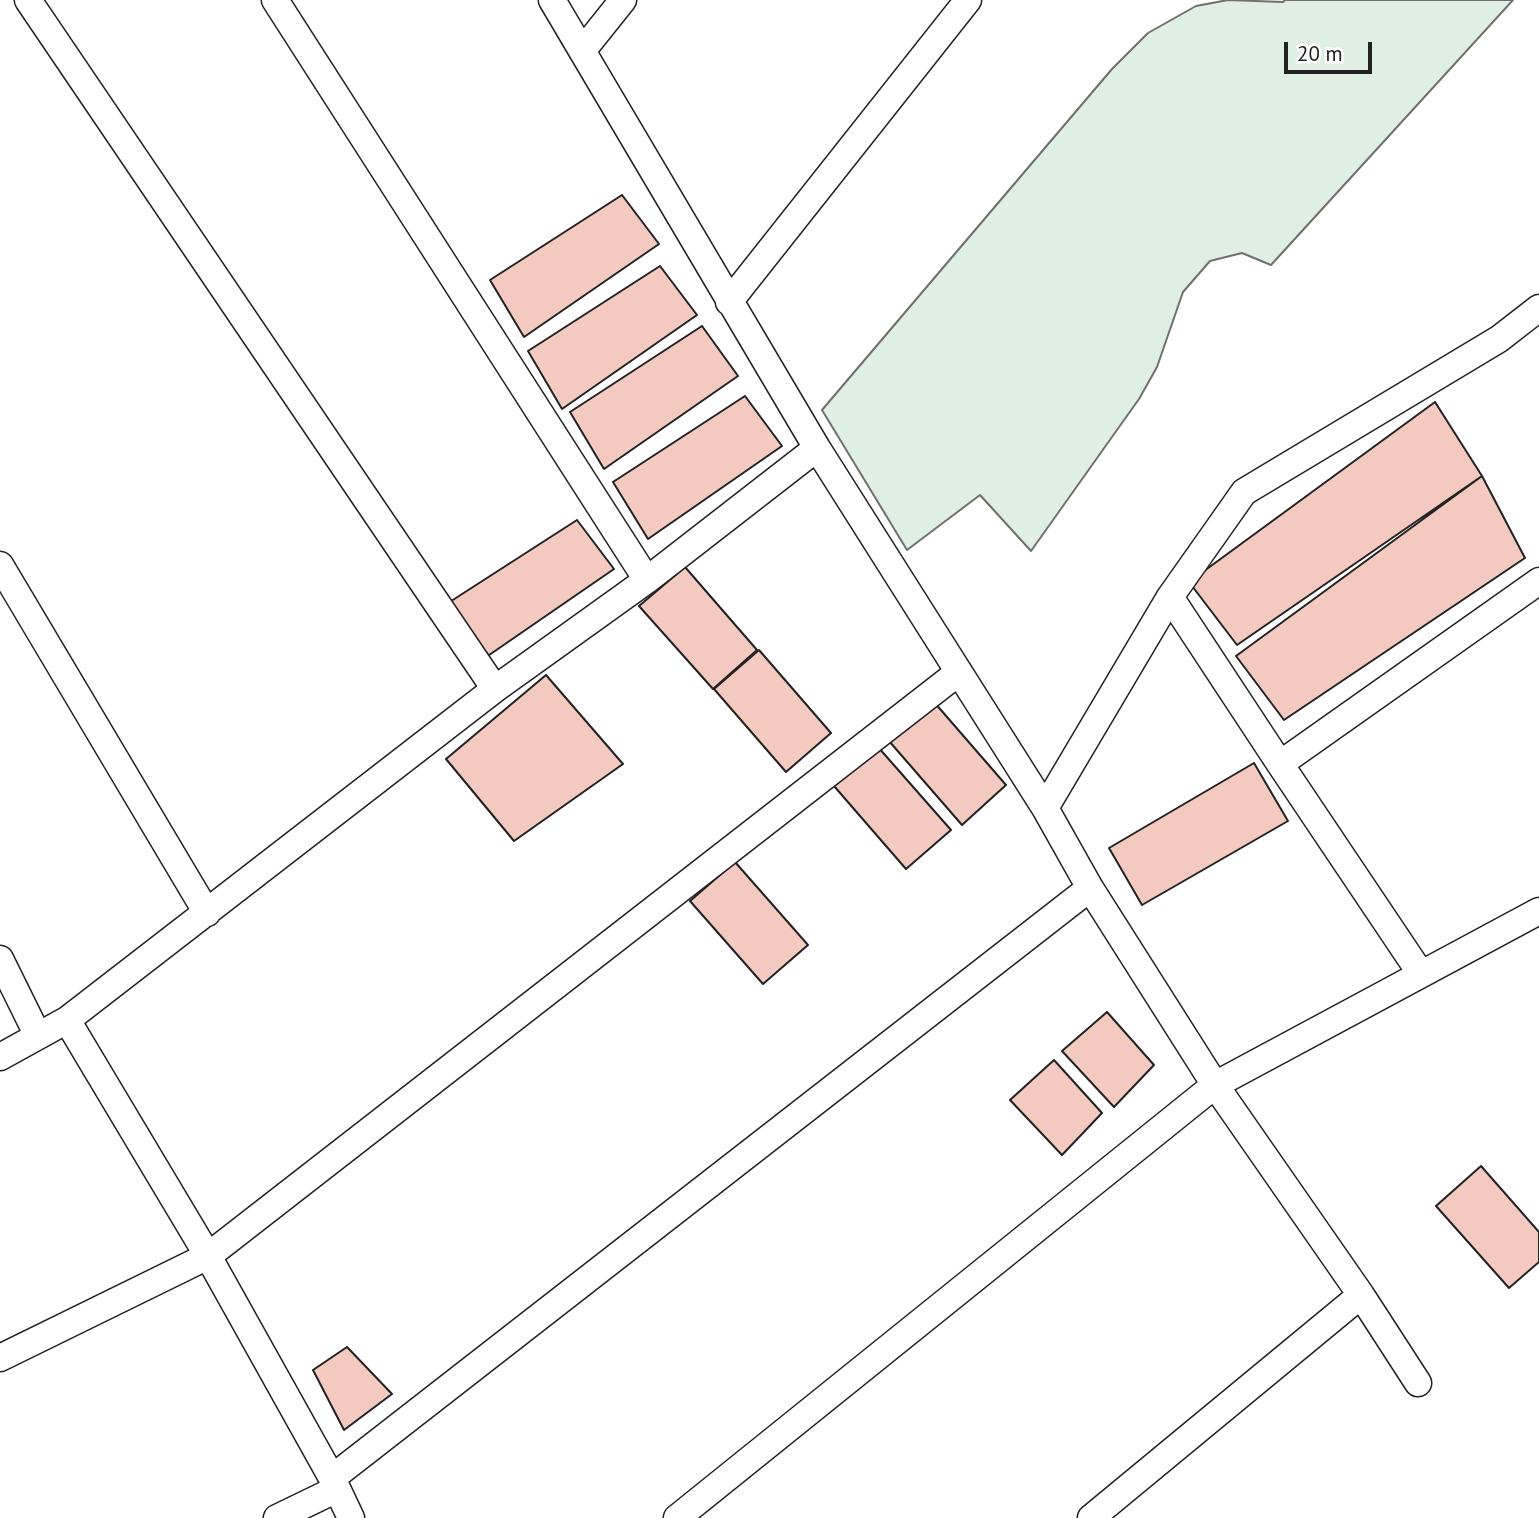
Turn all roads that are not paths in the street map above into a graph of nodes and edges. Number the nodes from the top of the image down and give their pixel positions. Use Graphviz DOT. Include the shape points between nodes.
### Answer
graph roads {
  1 [pos="28,0"];
  2 [pos="275,0"];
  3 [pos="552,0"];
  4 [pos="623,0"];
  5 [pos="968,0"];
  6 [pos="583,50"];
  7 [pos="729,302"];
  8 [pos="1539,308"];
  9 [pos="817,449"];
  10 [pos="0,565"];
  11 [pos="647,580"];
  12 [pos="1539,580"];
  13 [pos="1170,597"];
  14 [pos="959,672"];
  15 [pos="495,689"];
  16 [pos="1280,764"];
  17 [pos="1045,808"];
  18 [pos="1090,888"];
  19 [pos="1539,911"];
  20 [pos="207,913"];
  21 [pos="0,959"];
  22 [pos="1422,974"];
  23 [pos="67,1020"];
  24 [pos="38,1036"];
  25 [pos="0,1057"];
  26 [pos="1215,1085"];
  27 [pos="208,1256"];
  28 [pos="1361,1295"];
  29 [pos="0,1358"];
  30 [pos="1418,1383"];
  31 [pos="334,1483"];
  32 [pos="277,1518"];
  33 [pos="351,1518"];
  34 [pos="677,1518"];
  35 [pos="1091,1518"];
  1 -- 15 [label="street"];
  2 -- 11 [label="street"];
  3 -- 6 [label="street"];
  4 -- 6 [label="street"];
  5 -- 7 [label="street"];
  6 -- 7 [label="street"];
  7 -- 9 [label="street"];
  8 -- 13 [label="street" via="1499,339 1244,492"];
  9 -- 11 [label="street"];
  9 -- 14 [label="street"];
  10 -- 20 [label="street"];
  11 -- 15 [label="street"];
  12 -- 16 [label="street"];
  13 -- 16 [label="street"];
  13 -- 17 [label="street"];
  14 -- 17 [label="street"];
  14 -- 27 [label="street"];
  15 -- 20 [label="street"];
  16 -- 22 [label="street"];
  17 -- 18 [label="street"];
  18 -- 26 [label="street"];
  18 -- 31 [label="street"];
  19 -- 22 [label="street"];
  20 -- 23 [label="street"];
  21 -- 24 [label="street"];
  22 -- 26 [label="street"];
  23 -- 24 [label="street"];
  23 -- 27 [label="street"];
  24 -- 25 [label="street"];
  26 -- 28 [label="street"];
  26 -- 34 [label="street"];
  27 -- 29 [label="street"];
  27 -- 31 [label="street"];
  28 -- 30 [label="street"];
  28 -- 35 [label="street"];
  31 -- 32 [label="street"];
  31 -- 33 [label="street"];
}
